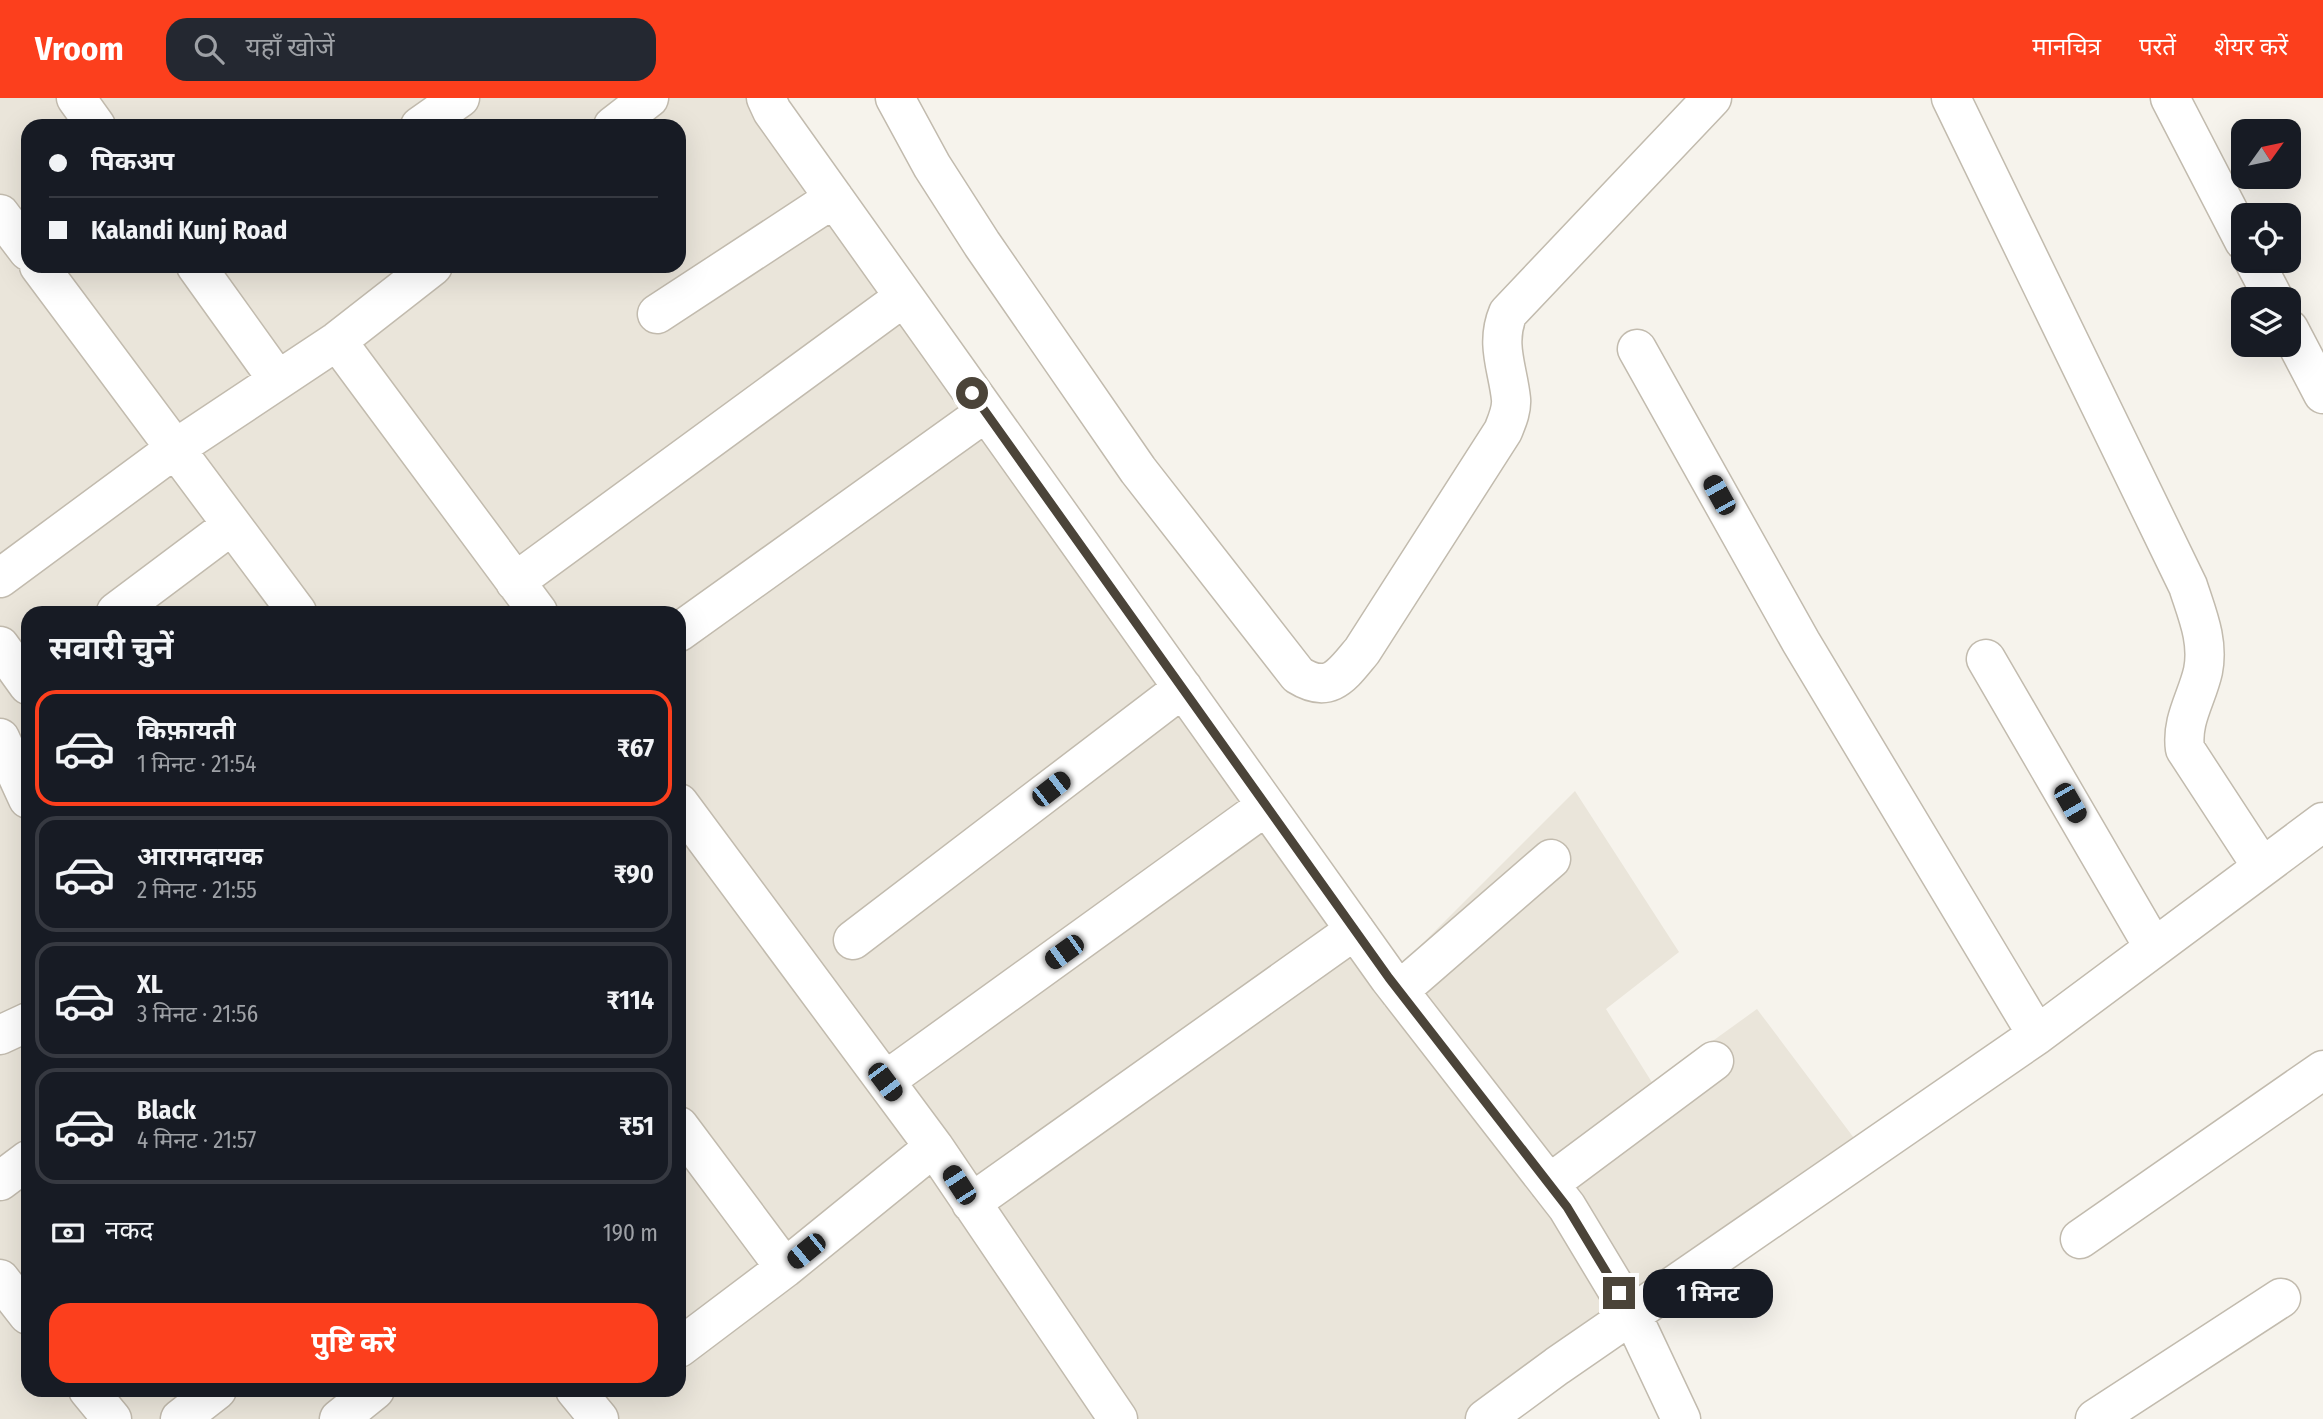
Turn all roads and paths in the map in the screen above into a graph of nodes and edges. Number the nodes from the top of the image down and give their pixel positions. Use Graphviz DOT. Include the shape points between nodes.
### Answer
graph roads {
  1 [pos="76,98"];
  2 [pos="460,98"];
  3 [pos="649,98"];
  4 [pos="766,98"];
  5 [pos="895,98"];
  6 [pos="1712,98"];
  7 [pos="1951,98"];
  8 [pos="2170,98"];
  9 [pos="91,119"];
  10 [pos="429,119"];
  11 [pos="622,119"];
  12 [pos="834,198"];
  13 [pos="0,214"];
  14 [pos="2231,216"];
  15 [pos="21,242"];
  16 [pos="44,273"];
  17 [pos="201,273"];
  18 [pos="424,273"];
  19 [pos="904,297"];
  20 [pos="657,314"];
  21 [pos="337,341"];
  22 [pos="1637,349"];
  23 [pos="2301,352"];
  24 [pos="277,379"];
  25 [pos="2323,394"];
  26 [pos="986,412"];
  27 [pos="176,448"];
  28 [pos="232,525"];
  29 [pos="0,578"];
  30 [pos="515,582"];
  31 [pos="132,606"];
  32 [pos="293,606"];
  33 [pos="533,606"];
  34 [pos="686,627"];
  35 [pos="0,646"];
  36 [pos="1986,659"];
  37 [pos="21,673"];
  38 [pos="1183,688"];
  39 [pos="0,738"];
  40 [pos="21,784"];
  41 [pos="1266,806"];
  42 [pos="686,812"];
  43 [pos="2323,822"];
  44 [pos="1551,859"];
  45 [pos="2262,867"];
  46 [pos="1355,930"];
  47 [pos="853,940"];
  48 [pos="2154,948"];
  49 [pos="1394,984"];
  50 [pos="21,1025"];
  51 [pos="0,1035"];
  52 [pos="2037,1035"];
  53 [pos="1714,1061"];
  54 [pos="2323,1070"];
  55 [pos="885,1082"];
  56 [pos="686,1135"];
  57 [pos="934,1147"];
  58 [pos="21,1165"];
  59 [pos="0,1181"];
  60 [pos="1549,1184"];
  61 [pos="971,1203"];
  62 [pos="2080,1239"];
  63 [pos="785,1268"];
  64 [pos="0,1279"];
  65 [pos="2281,1298"];
  66 [pos="21,1306"];
  67 [pos="1632,1315"];
  68 [pos="686,1343"];
  69 [pos="94,1397"];
  70 [pos="208,1397"];
  71 [pos="366,1397"];
  72 [pos="581,1397"];
  73 [pos="112,1419"];
  74 [pos="180,1419"];
  75 [pos="339,1419"];
  76 [pos="599,1419"];
  77 [pos="1118,1419"];
  78 [pos="1485,1419"];
  79 [pos="1681,1419"];
  80 [pos="2095,1419"];
  1 -- 9 [label="street"];
  2 -- 10 [label="street"];
  3 -- 11 [label="street"];
  4 -- 12 [label="street"];
  5 -- 6 [label="street" via="982,244 1138,470 1298,674 1314,684 1344,673 1362,651 1503,431 1511,400 1501,342 1508,313"];
  7 -- 45 [label="street" via="2188,586 2205,647 2203,671 2182,730 2185,748"];
  8 -- 14 [label="street"];
  12 -- 19 [label="street"];
  12 -- 20 [label="street"];
  13 -- 15 [label="street"];
  16 -- 27 [label="street"];
  17 -- 24 [label="street"];
  18 -- 21 [label="street"];
  19 -- 26 [label="street"];
  19 -- 30 [label="street"];
  21 -- 24 [label="street"];
  21 -- 30 [label="street"];
  22 -- 52 [label="street" via="1801,642"];
  23 -- 25 [label="street"];
  24 -- 27 [label="street"];
  26 -- 34 [label="street"];
  26 -- 38 [label="street"];
  27 -- 28 [label="street"];
  27 -- 29 [label="street"];
  28 -- 31 [label="street"];
  28 -- 32 [label="street"];
  30 -- 33 [label="street"];
  35 -- 37 [label="street"];
  36 -- 48 [label="street"];
  38 -- 41 [label="street"];
  38 -- 47 [label="street"];
  39 -- 40 [label="street"];
  41 -- 46 [label="street"];
  41 -- 55 [label="street"];
  42 -- 55 [label="street"];
  43 -- 45 [label="street"];
  44 -- 49 [label="street"];
  45 -- 48 [label="street"];
  46 -- 49 [label="street"];
  46 -- 61 [label="street"];
  48 -- 52 [label="street"];
  49 -- 60 [label="street"];
  50 -- 51 [label="street"];
  52 -- 67 [label="street"];
  53 -- 60 [label="street"];
  54 -- 62 [label="street"];
  55 -- 57 [label="street"];
  56 -- 63 [label="street"];
  57 -- 61 [label="street"];
  57 -- 63 [label="street"];
  58 -- 59 [label="street"];
  60 -- 67 [label="street"];
  61 -- 77 [label="street"];
  63 -- 68 [label="street"];
  64 -- 66 [label="street"];
  65 -- 80 [label="street"];
  67 -- 78 [label="street"];
  67 -- 79 [label="street"];
  69 -- 73 [label="street"];
  70 -- 74 [label="street"];
  71 -- 75 [label="street"];
  72 -- 76 [label="street"];
}
